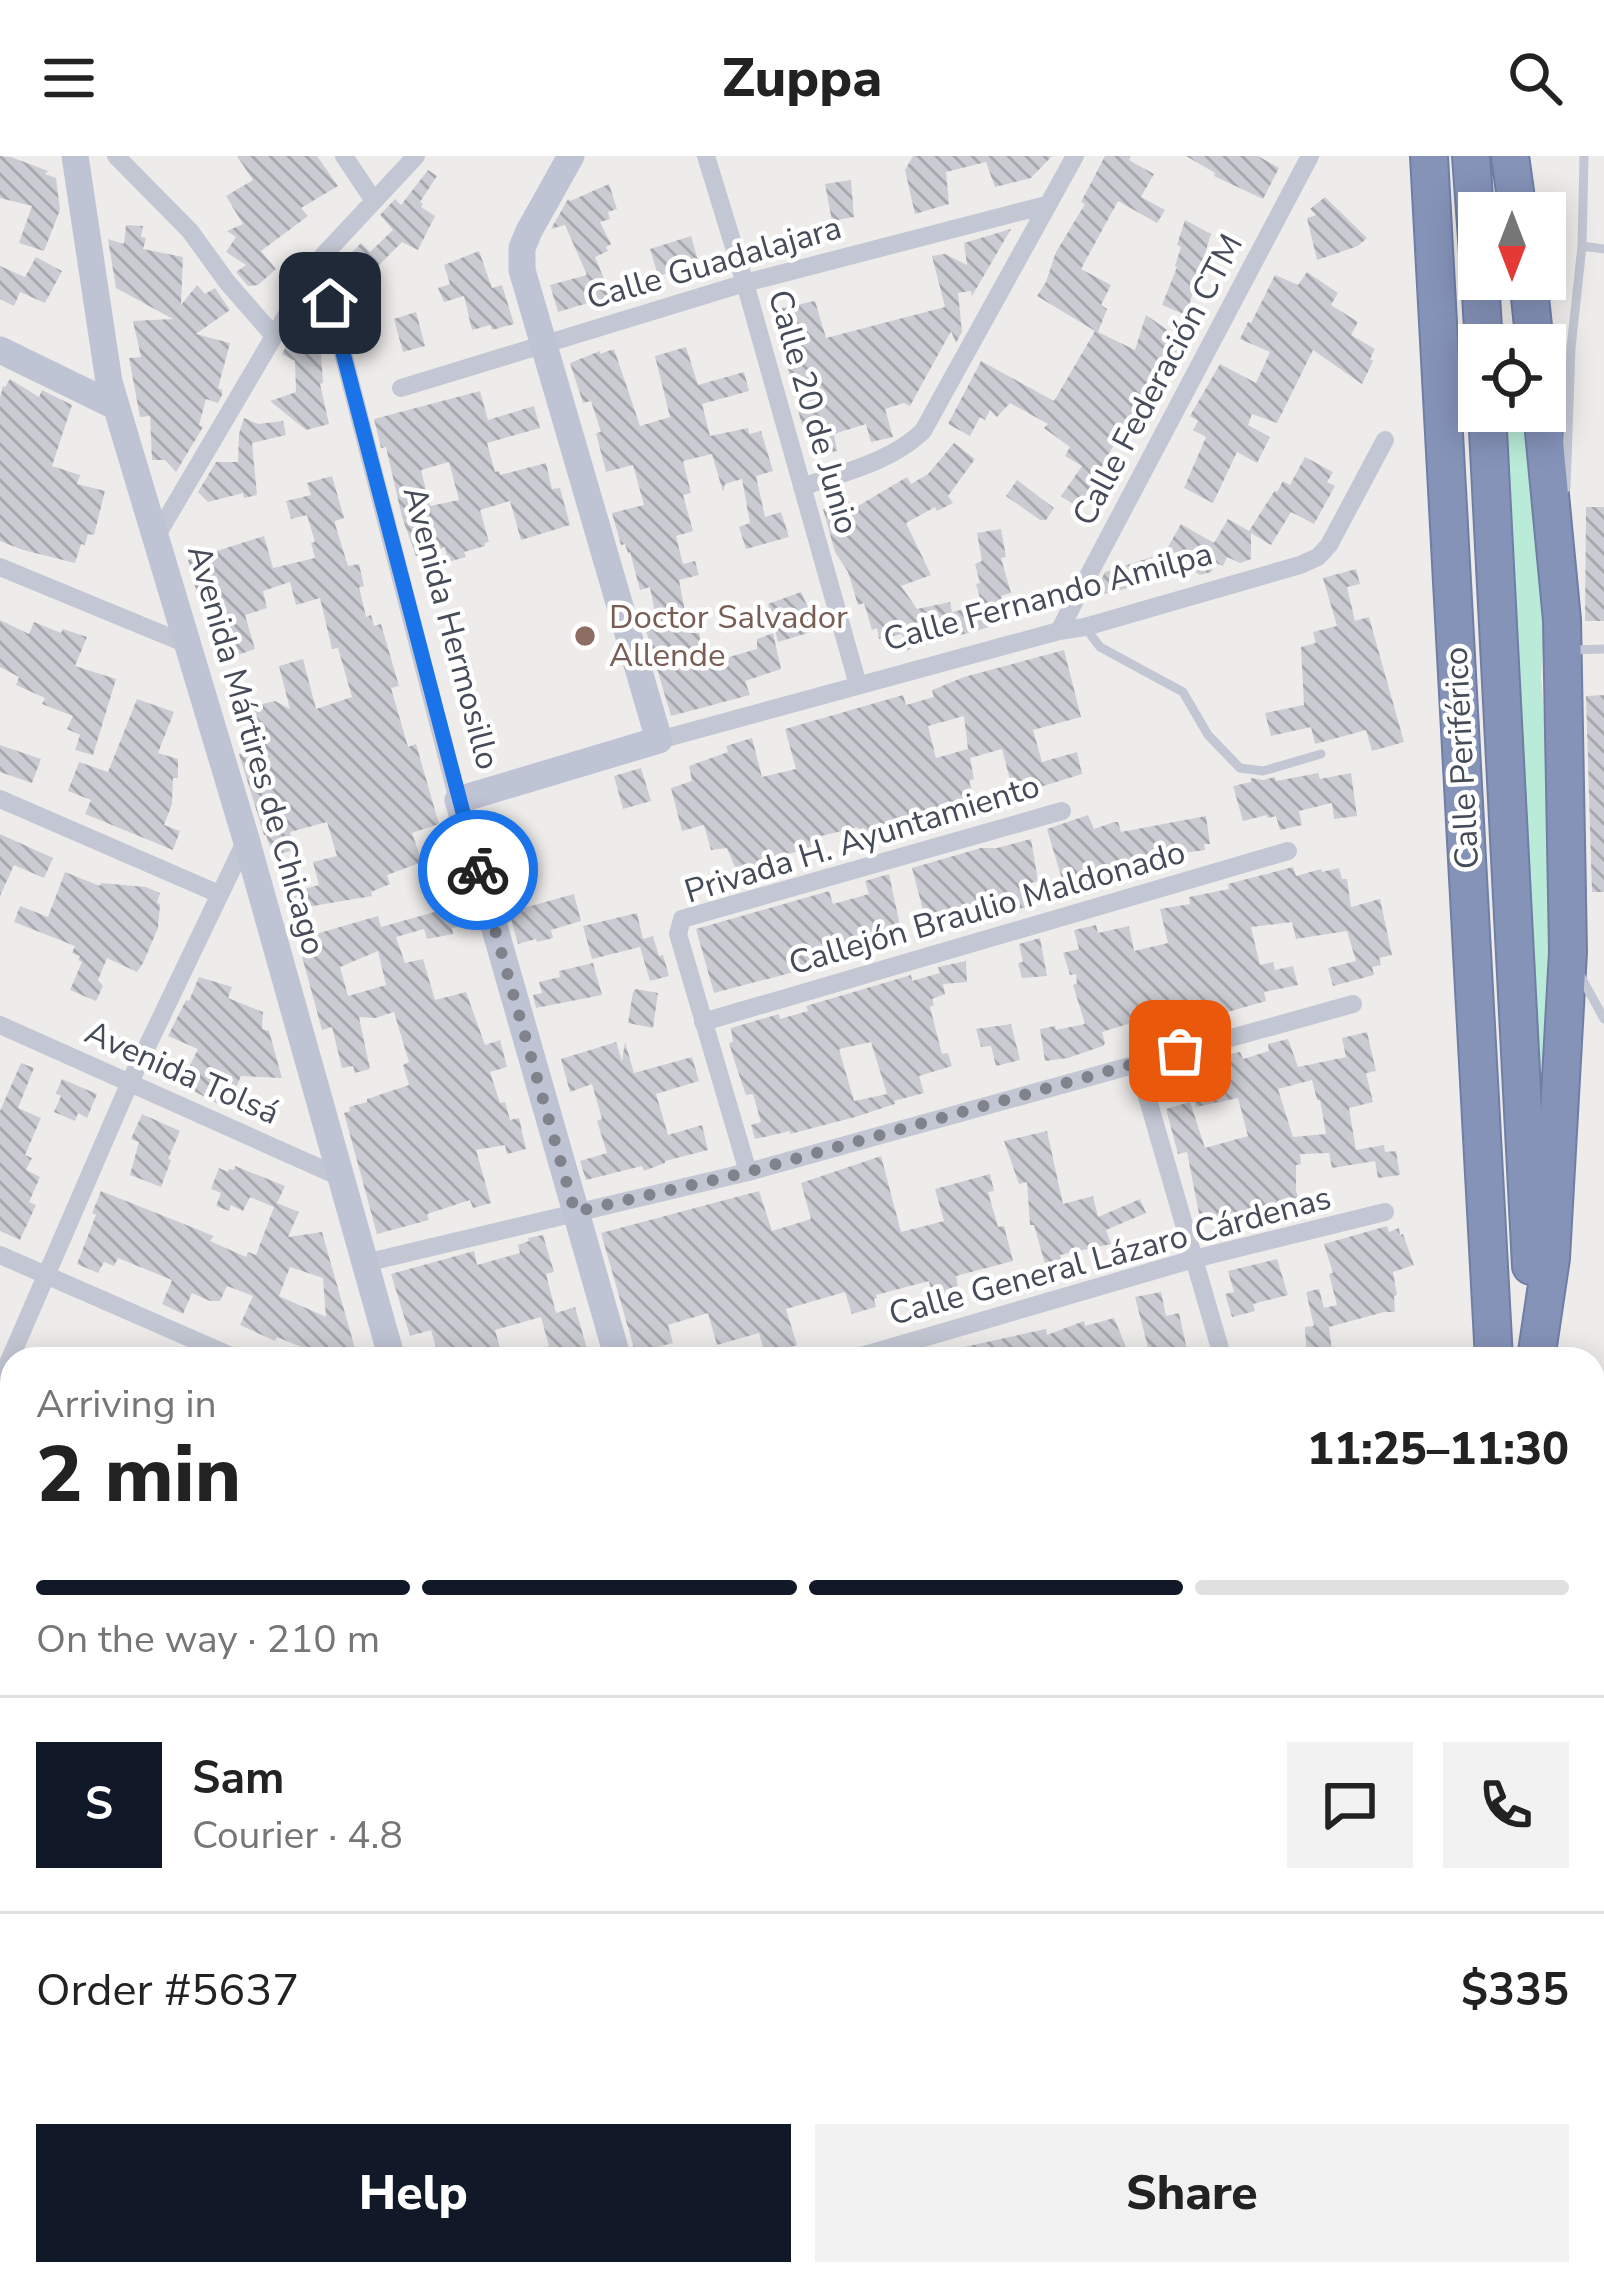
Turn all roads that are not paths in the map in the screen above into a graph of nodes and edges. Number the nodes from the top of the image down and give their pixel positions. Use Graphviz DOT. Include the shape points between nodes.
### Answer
graph roads {
  1 [pos="75,156"];
  2 [pos="116,156"];
  3 [pos="344,156"];
  4 [pos="416,156"];
  5 [pos="571,156"];
  6 [pos="706,156"];
  7 [pos="1075,156"];
  8 [pos="1310,156"];
  9 [pos="1427,156"];
  10 [pos="1471,156"];
  11 [pos="1493,156"];
  12 [pos="1510,156"];
  13 [pos="1584,156"];
  14 [pos="1474,192"];
  15 [pos="1490,192"];
  16 [pos="1515,192"];
  17 [pos="374,201"];
  18 [pos="1046,205"];
  19 [pos="1582,246"];
  20 [pos="1604,250"];
  21 [pos="319,260"];
  22 [pos="746,283"];
  23 [pos="0,330"];
  24 [pos="274,336"];
  25 [pos="544,343"];
  26 [pos="0,350"];
  27 [pos="400,388"];
  28 [pos="112,394"];
  29 [pos="1488,432"];
  30 [pos="1544,432"];
  31 [pos="1385,440"];
  32 [pos="802,488"];
  33 [pos="1565,507"];
  34 [pos="1565,529"];
  35 [pos="157,535"];
  36 [pos="0,567"];
  37 [pos="1085,627"];
  38 [pos="1059,632"];
  39 [pos="1562,635"];
  40 [pos="189,645"];
  41 [pos="1604,649"];
  42 [pos="858,685"];
  43 [pos="659,740"];
  44 [pos="1321,754"];
  45 [pos="0,799"];
  46 [pos="458,800"];
  47 [pos="1062,811"];
  48 [pos="246,839"];
  49 [pos="1288,851"];
  50 [pos="219,894"];
  51 [pos="1568,952"];
  52 [pos="1353,1004"];
  53 [pos="1604,1019"];
  54 [pos="704,1022"];
  55 [pos="0,1024"];
  56 [pos="1137,1062"];
  57 [pos="130,1082"];
  58 [pos="748,1172"];
  59 [pos="340,1177"];
  60 [pos="575,1212"];
  61 [pos="1385,1212"];
  62 [pos="0,1255"];
  63 [pos="1194,1259"];
  64 [pos="365,1263"];
  65 [pos="46,1276"];
  66 [pos="15,1347"];
  67 [pos="210,1347"];
  68 [pos="389,1347"];
  69 [pos="614,1347"];
  70 [pos="891,1347"];
  71 [pos="1220,1347"];
  72 [pos="1493,1347"];
  73 [pos="1535,1347"];
  74 [pos="1538,1347"];
  1 -- 28 [label="street, Avenida Mártires de Chicago"];
  2 -- 24 [label="street" via="190,231"];
  3 -- 17 [label="street"];
  4 -- 17 [label="street"];
  5 -- 25 [label="street" via="522,248"];
  6 -- 22 [label="street, Calle 20 de Junio"];
  7 -- 18 [label="street"];
  8 -- 38 [label="street, Calle Federación CTM"];
  9 -- 72 [label="highway, Calle Periférico"];
  10 -- 14 [label="highway"];
  11 -- 15 [label="highway"];
  12 -- 16 [label="highway"];
  13 -- 19 [label="lane"];
  17 -- 21 [label="street"];
  18 -- 22 [label="street, Calle Guadalajara"];
  18 -- 32 [label="street" via="923,431 890,456"];
  19 -- 20 [label="lane"];
  19 -- 33 [label="lane"];
  21 -- 24 [label="street"];
  21 -- 46 [label="street, Avenida Hermosillo"];
  22 -- 25 [label="street, Calle Guadalajara"];
  22 -- 32 [label="street, Calle 20 de Junio"];
  23 -- 28 [label="street"];
  24 -- 35 [label="street"];
  25 -- 27 [label="street, Calle Guadalajara"];
  25 -- 43 [label="street"];
  26 -- 28 [label="street"];
  28 -- 35 [label="street, Avenida Mártires de Chicago"];
  29 -- 73 [label="highway, Calle Periférico"];
  30 -- 39 [label="highway"];
  31 -- 37 [label="street, Calle Fernando Amilpa" via="1318,557"];
  32 -- 42 [label="street, Calle 20 de Junio"];
  34 -- 39 [label="lane"];
  35 -- 40 [label="street, Avenida Mártires de Chicago"];
  36 -- 40 [label="street"];
  37 -- 38 [label="street, Calle Fernando Amilpa"];
  37 -- 44 [label="lane" via="1100,646 1183,692 1240,768 1263,771"];
  38 -- 42 [label="street, Calle Fernando Amilpa"];
  39 -- 41 [label="lane"];
  39 -- 51 [label="highway"];
  40 -- 48 [label="street, Avenida Mártires de Chicago"];
  42 -- 43 [label="street, Calle Fernando Amilpa"];
  43 -- 46 [label="street, Calle Fernando Amilpa"];
  45 -- 50 [label="street"];
  46 -- 60 [label="street, Avenida Hermosillo"];
  47 -- 54 [label="street, Privada H. Ayuntamiento" via="682,919 678,934"];
  48 -- 50 [label="street"];
  48 -- 59 [label="street, Avenida Mártires de Chicago"];
  49 -- 54 [label="street, Callejón Braulio Maldonado"];
  50 -- 57 [label="street"];
  51 -- 53 [label="lane"];
  51 -- 74 [label="highway" via="1551,1258"];
  52 -- 56 [label="street"];
  54 -- 58 [label="street"];
  55 -- 57 [label="street, Avenida Tolsá"];
  56 -- 58 [label="street"];
  56 -- 63 [label="street"];
  57 -- 59 [label="street, Avenida Tolsá"];
  57 -- 65 [label="street"];
  58 -- 60 [label="street"];
  59 -- 64 [label="street, Avenida Mártires de Chicago"];
  60 -- 64 [label="street"];
  60 -- 69 [label="street, Avenida Hermosillo"];
  61 -- 63 [label="street, Calle General Lázaro Cárdenas"];
  62 -- 65 [label="street"];
  63 -- 70 [label="street, Calle General Lázaro Cárdenas"];
  63 -- 71 [label="street"];
  64 -- 68 [label="street, Avenida Mártires de Chicago"];
  65 -- 66 [label="street"];
  65 -- 67 [label="street"];
}
